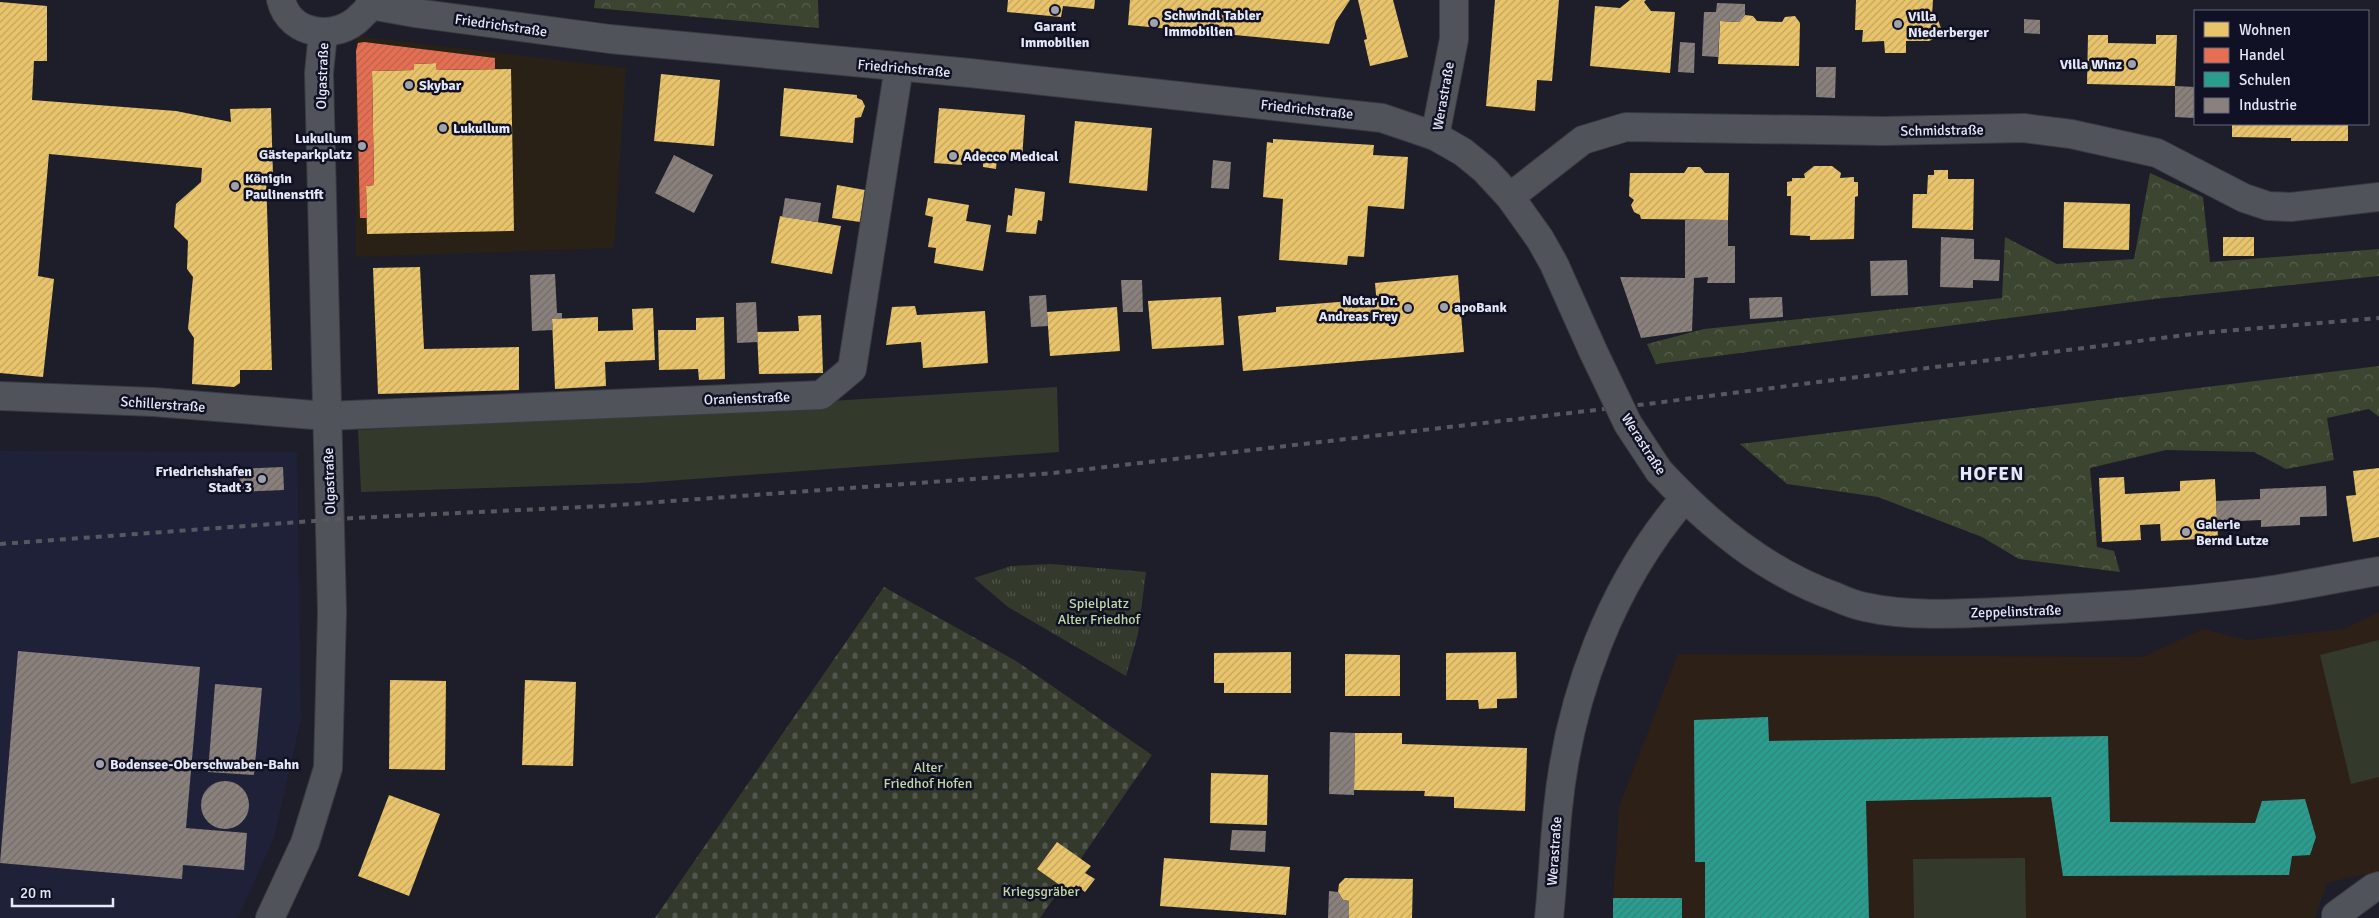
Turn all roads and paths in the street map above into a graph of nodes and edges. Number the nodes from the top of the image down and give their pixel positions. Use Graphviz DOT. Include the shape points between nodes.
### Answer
graph roads {
  1 [pos="281,0"];
  2 [pos="1454,0"];
  3 [pos="371,2"];
  4 [pos="323,33"];
  5 [pos="897,78"];
  6 [pos="1435,136"];
  7 [pos="1510,196"];
  8 [pos="2379,197"];
  9 [pos="0,396"];
  10 [pos="326,416"];
  11 [pos="1684,498"];
  12 [pos="2379,571"];
  13 [pos="2379,886"];
  14 [pos="270,918"];
  15 [pos="1549,918"];
  16 [pos="2336,918"];
  1 -- 4 [label="street" via="292,19"];
  2 -- 6 [label="street, Werastraße" via="1454,39"];
  3 -- 4 [label="street, Friedrichstraße" via="354,24 339,31"];
  3 -- 5 [label="street, Friedrichstraße" via="415,13"];
  4 -- 10 [label="street, Olgastraße" via="320,73"];
  5 -- 6 [label="street, Friedrichstraße" via="1348,114 1382,118"];
  5 -- 10 [label="street, Oranienstraße" via="852,369 821,395"];
  6 -- 7 [label="street, Werastraße" via="1463,152"];
  7 -- 8 [label="street, Schmidstraße" via="1583,140 1626,127 1883,131 2024,128 2071,134 2156,153 2244,198 2268,206 2291,207"];
  7 -- 11 [label="street, Werastraße, bridge" via="1540,238 1628,424 1659,471"];
  9 -- 10 [label="street, Schillerstraße" via="154,402"];
  10 -- 14 [label="street, Olgastraße" via="332,612 328,768 306,843"];
  11 -- 12 [label="street, Zeppelinstraße" via="1742,548 1778,571 1865,608 1913,612 2093,608 2249,593"];
  11 -- 15 [label="street, Werastraße" via="1668,516 1620,596 1579,696 1558,807"];
  13 -- 16 [label="street"];
}
